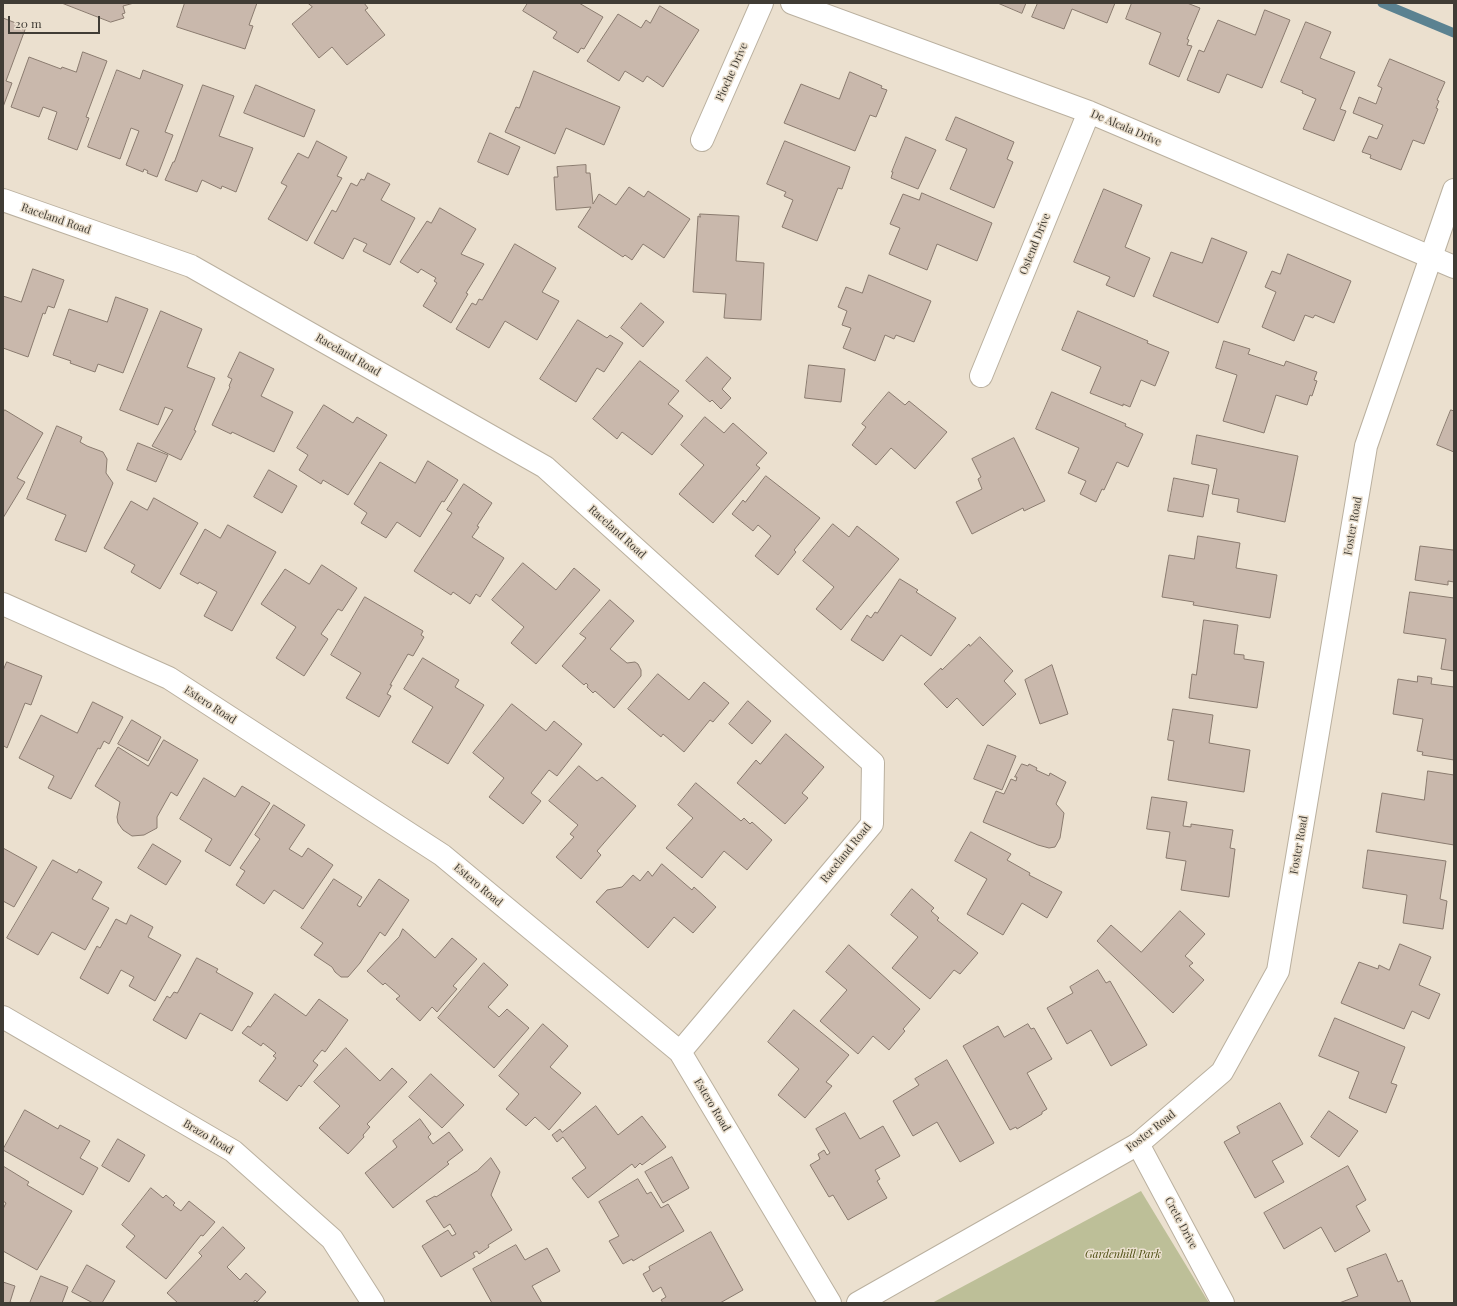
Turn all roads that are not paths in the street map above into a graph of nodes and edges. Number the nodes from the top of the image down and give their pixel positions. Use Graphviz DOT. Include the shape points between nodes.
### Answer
graph roads {
  1 [pos="762,3"];
  2 [pos="792,3"];
  3 [pos="1090,112"];
  4 [pos="702,140"];
  5 [pos="1454,190"];
  6 [pos="3,200"];
  7 [pos="1431,256"];
  8 [pos="1454,267"];
  9 [pos="981,376"];
  10 [pos="3,604"];
  11 [pos="3,1018"];
  12 [pos="680,1052"];
  13 [pos="1138,1144"];
  14 [pos="373,1303"];
  15 [pos="830,1303"];
  16 [pos="858,1303"];
  17 [pos="1223,1303"];
  1 -- 4 [label="street, Pioche Drive"];
  2 -- 3 [label="street, De Alcala Drive"];
  3 -- 7 [label="street, De Alcala Drive"];
  3 -- 9 [label="street, Ostend Drive"];
  5 -- 7 [label="street, Foster Road"];
  6 -- 12 [label="street, Raceland Road" via="192,266 545,467 873,763 872,824"];
  7 -- 8 [label="street, De Alcala Drive"];
  7 -- 13 [label="street, Foster Road" via="1366,446 1278,971 1222,1072"];
  10 -- 12 [label="street, Estero Road" via="169,678 442,855"];
  11 -- 14 [label="street, Brazo Road" via="233,1151 332,1239"];
  12 -- 15 [label="street, Estero Road"];
  13 -- 16 [label="street, Foster Road"];
  13 -- 17 [label="street, Crete Drive"];
}
